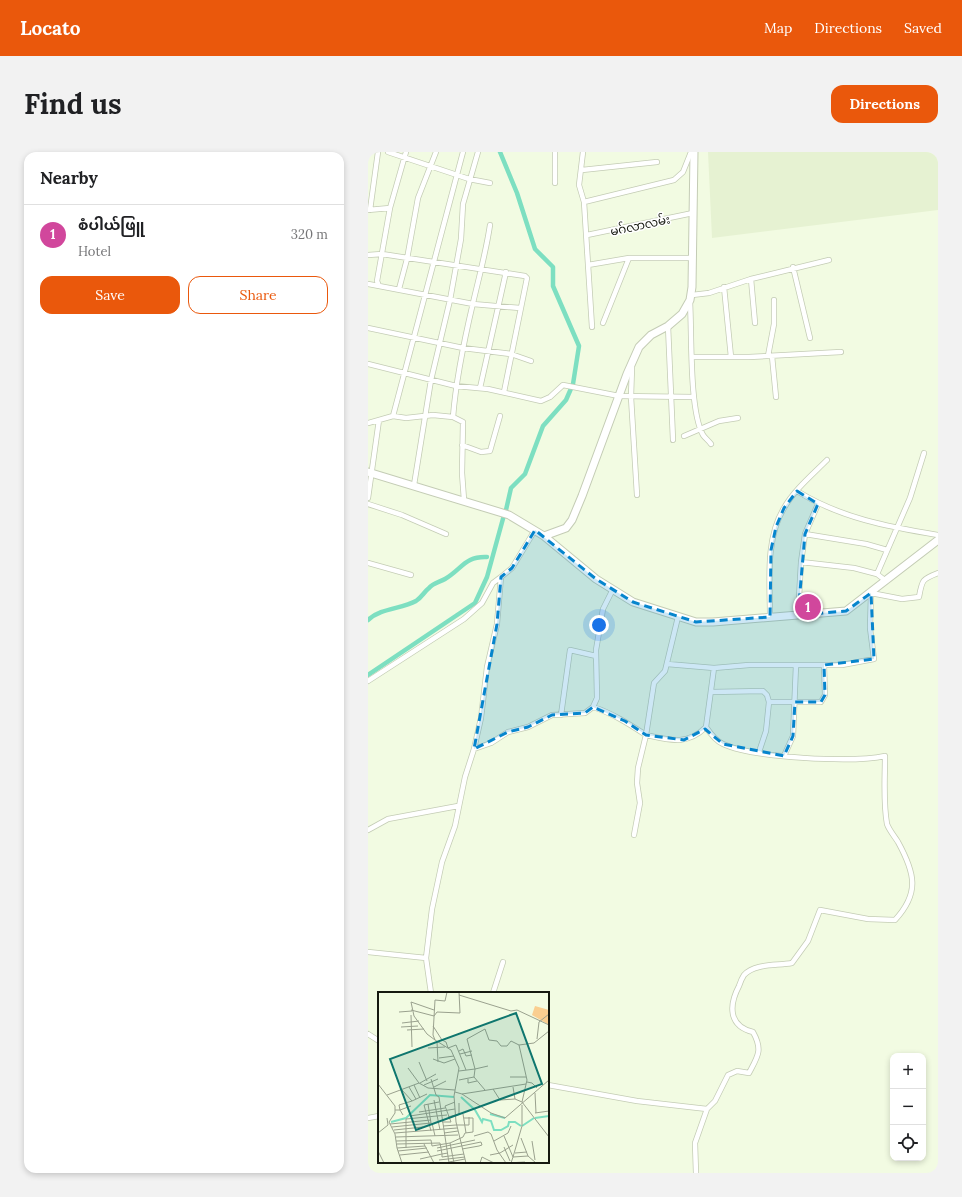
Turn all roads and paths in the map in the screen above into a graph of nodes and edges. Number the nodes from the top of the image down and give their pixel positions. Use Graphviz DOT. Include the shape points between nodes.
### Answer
graph roads {
  1 [pos="378,152"];
  2 [pos="388,152"];
  3 [pos="436,152"];
  4 [pos="463,152"];
  5 [pos="478,152"];
  6 [pos="555,152"];
  7 [pos="583,152"];
  8 [pos="690,152"];
  9 [pos="694,152"];
  10 [pos="405,154"];
  11 [pos="657,162"];
  12 [pos="432,166"];
  13 [pos="582,170"];
  14 [pos="456,174"];
  15 [pos="469,179"];
  16 [pos="490,183"];
  17 [pos="554,183"];
  18 [pos="584,202"];
  19 [pos="390,208"];
  20 [pos="369,210"];
  21 [pos="693,213"];
  22 [pos="490,225"];
  23 [pos="587,235"];
  24 [pos="382,254"];
  25 [pos="368,255"];
  26 [pos="629,258"];
  27 [pos="693,258"];
  28 [pos="407,259"];
  29 [pos="830,260"];
  30 [pos="434,262"];
  31 [pos="456,264"];
  32 [pos="588,264"];
  33 [pos="793,267"];
  34 [pos="481,270"];
  35 [pos="506,272"];
  36 [pos="751,279"];
  37 [pos="368,284"];
  38 [pos="379,286"];
  39 [pos="724,287"];
  40 [pos="399,289"];
  41 [pos="426,295"];
  42 [pos="691,298"];
  43 [pos="450,300"];
  44 [pos="774,300"];
  45 [pos="473,304"];
  46 [pos="499,306"];
  47 [pos="520,308"];
  48 [pos="755,323"];
  49 [pos="602,324"];
  50 [pos="668,326"];
  51 [pos="592,327"];
  52 [pos="368,328"];
  53 [pos="414,336"];
  54 [pos="810,338"];
  55 [pos="439,343"];
  56 [pos="463,348"];
  57 [pos="487,351"];
  58 [pos="841,352"];
  59 [pos="511,354"];
  60 [pos="770,356"];
  61 [pos="693,357"];
  62 [pos="731,357"];
  63 [pos="632,360"];
  64 [pos="531,361"];
  65 [pos="368,364"];
  66 [pos="404,374"];
  67 [pos="431,380"];
  68 [pos="456,386"];
  69 [pos="480,388"];
  70 [pos="504,392"];
  71 [pos="619,396"];
  72 [pos="631,397"];
  73 [pos="670,397"];
  74 [pos="694,397"];
  75 [pos="776,397"];
  76 [pos="393,416"];
  77 [pos="425,416"];
  78 [pos="500,416"];
  79 [pos="453,417"];
  80 [pos="738,418"];
  81 [pos="379,420"];
  82 [pos="368,423"];
  83 [pos="701,428"];
  84 [pos="684,436"];
  85 [pos="673,440"];
  86 [pos="711,444"];
  87 [pos="462,445"];
  88 [pos="924,453"];
  89 [pos="827,460"];
  90 [pos="370,472"];
  91 [pos="414,485"];
  92 [pos="797,491"];
  93 [pos="637,495"];
  94 [pos="368,498"];
  95 [pos="464,500"];
  96 [pos="368,504"];
  97 [pos="818,504"];
  98 [pos="898,528"];
  99 [pos="535,530"];
  100 [pos="446,534"];
  101 [pos="805,534"];
  102 [pos="938,535"];
  103 [pos="544,536"];
  104 [pos="938,540"];
  105 [pos="887,550"];
  106 [pos="801,562"];
  107 [pos="368,563"];
  108 [pos="938,573"];
  109 [pos="877,574"];
  110 [pos="411,575"];
  111 [pos="501,577"];
  112 [pos="886,581"];
  113 [pos="612,591"];
  114 [pos="871,593"];
  115 [pos="798,615"];
  116 [pos="678,617"];
  117 [pos="770,617"];
  118 [pos="596,656"];
  119 [pos="666,664"];
  120 [pos="796,665"];
  121 [pos="824,665"];
  122 [pos="714,668"];
  123 [pos="368,681"];
  124 [pos="711,692"];
  125 [pos="769,702"];
  126 [pos="795,702"];
  127 [pos="593,707"];
  128 [pos="561,715"];
  129 [pos="706,727"];
  130 [pos="646,735"];
  131 [pos="474,749"];
  132 [pos="759,752"];
  133 [pos="784,756"];
  134 [pos="458,806"];
  135 [pos="368,830"];
  136 [pos="634,835"];
  137 [pos="368,952"];
  138 [pos="426,958"];
  139 [pos="503,962"];
  140 [pos="431,992"];
  141 [pos="493,992"];
  142 [pos="368,1034"];
  143 [pos="378,1040"];
  144 [pos="549,1085"];
  145 [pos="707,1109"];
  146 [pos="378,1116"];
  147 [pos="368,1118"];
  148 [pos="696,1173"];
  1 -- 20 [label="street"];
  2 -- 10 [label="street"];
  3 -- 12 [label="street"];
  4 -- 14 [label="street"];
  5 -- 15 [label="street"];
  6 -- 17 [label="street"];
  7 -- 13 [label="street"];
  8 -- 18 [label="street" via="683,172 674,180"];
  9 -- 21 [label="street"];
  10 -- 12 [label="street"];
  10 -- 19 [label="street"];
  11 -- 13 [label="street"];
  12 -- 14 [label="street"];
  12 -- 28 [label="street" via="418,198"];
  13 -- 18 [label="street" via="579,186"];
  14 -- 15 [label="street"];
  14 -- 30 [label="street"];
  15 -- 16 [label="street"];
  15 -- 31 [label="street" via="463,204"];
  18 -- 23 [label="street"];
  19 -- 20 [label="street"];
  19 -- 24 [label="street"];
  21 -- 23 [label="street, မဂ်လာလမ်း"];
  21 -- 27 [label="street"];
  22 -- 34 [label="street"];
  23 -- 32 [label="street"];
  24 -- 25 [label="street"];
  24 -- 28 [label="street"];
  24 -- 38 [label="street" via="377,281"];
  26 -- 27 [label="street"];
  26 -- 32 [label="street"];
  26 -- 49 [label="street"];
  27 -- 42 [label="street"];
  28 -- 30 [label="street"];
  28 -- 40 [label="street"];
  29 -- 33 [label="street"];
  30 -- 31 [label="street"];
  30 -- 41 [label="street"];
  31 -- 34 [label="street"];
  31 -- 43 [label="street"];
  32 -- 51 [label="street" via="593,311"];
  33 -- 36 [label="street"];
  33 -- 54 [label="street"];
  34 -- 35 [label="street"];
  34 -- 45 [label="street"];
  35 -- 46 [label="street"];
  35 -- 47 [label="street" via="527,278"];
  36 -- 39 [label="street"];
  36 -- 48 [label="street"];
  37 -- 38 [label="street"];
  38 -- 40 [label="street"];
  39 -- 42 [label="street"];
  39 -- 62 [label="street"];
  40 -- 41 [label="street"];
  41 -- 43 [label="street"];
  41 -- 53 [label="street"];
  42 -- 50 [label="street" via="682,314"];
  42 -- 61 [label="street"];
  43 -- 45 [label="street"];
  43 -- 55 [label="street"];
  44 -- 60 [label="street"];
  45 -- 46 [label="street"];
  45 -- 56 [label="street"];
  46 -- 47 [label="street"];
  46 -- 57 [label="street"];
  47 -- 59 [label="street"];
  50 -- 63 [label="street" via="651,335 639,347"];
  50 -- 73 [label="street"];
  52 -- 53 [label="street"];
  53 -- 55 [label="street"];
  53 -- 66 [label="street"];
  55 -- 56 [label="street"];
  55 -- 67 [label="street"];
  56 -- 57 [label="street"];
  56 -- 68 [label="street"];
  57 -- 59 [label="street"];
  57 -- 69 [label="street"];
  58 -- 60 [label="street"];
  59 -- 64 [label="street"];
  59 -- 70 [label="street"];
  60 -- 62 [label="street"];
  60 -- 75 [label="street"];
  61 -- 62 [label="street"];
  61 -- 74 [label="street"];
  63 -- 71 [label="street"];
  63 -- 72 [label="street"];
  65 -- 66 [label="street"];
  66 -- 67 [label="street"];
  66 -- 76 [label="street"];
  67 -- 68 [label="street"];
  67 -- 77 [label="street"];
  68 -- 69 [label="street"];
  68 -- 79 [label="street"];
  69 -- 70 [label="street"];
  70 -- 71 [label="street" via="541,400 550,397 563,385"];
  71 -- 72 [label="street"];
  71 -- 103 [label="street" via="572,520 566,528"];
  72 -- 73 [label="street"];
  72 -- 93 [label="street"];
  73 -- 74 [label="street"];
  73 -- 85 [label="street"];
  74 -- 83 [label="street"];
  76 -- 77 [label="street"];
  76 -- 81 [label="street"];
  77 -- 79 [label="street"];
  77 -- 91 [label="street"];
  78 -- 87 [label="street" via="490,451 481,452"];
  79 -- 87 [label="street" via="463,422"];
  80 -- 83 [label="street"];
  81 -- 82 [label="street"];
  81 -- 90 [label="street"];
  83 -- 84 [label="street"];
  83 -- 86 [label="street"];
  87 -- 95 [label="street"];
  88 -- 98 [label="street"];
  89 -- 92 [label="street"];
  90 -- 91 [label="street"];
  90 -- 94 [label="street"];
  91 -- 95 [label="street"];
  92 -- 97 [label="street"];
  92 -- 117 [label="street" via="784,508 776,527 771,550"];
  95 -- 99 [label="street" via="509,515"];
  96 -- 100 [label="street"];
  97 -- 98 [label="street" via="846,515"];
  97 -- 101 [label="street"];
  98 -- 102 [label="street"];
  98 -- 105 [label="street"];
  99 -- 103 [label="street"];
  99 -- 111 [label="street" via="512,568"];
  101 -- 105 [label="street"];
  101 -- 106 [label="street"];
  103 -- 113 [label="street"];
  104 -- 112 [label="street"];
  105 -- 109 [label="street"];
  106 -- 109 [label="street" via="854,568"];
  106 -- 115 [label="street"];
  107 -- 110 [label="street"];
  108 -- 114 [label="street" via="921,582 918,597 902,599"];
  109 -- 112 [label="street"];
  111 -- 123 [label="street" via="494,583 482,603 464,619"];
  111 -- 131 [label="street" via="497,624 487,667 481,718"];
  112 -- 114 [label="street"];
  113 -- 116 [label="street" via="633,602"];
  113 -- 118 [label="street" via="603,609"];
  114 -- 115 [label="street" via="846,611"];
  114 -- 121 [label="street" via="870,628 874,659 842,665"];
  115 -- 117 [label="street"];
  116 -- 117 [label="street" via="696,622 713,622"];
  116 -- 119 [label="street"];
  118 -- 127 [label="street" via="597,698"];
  118 -- 128 [label="street" via="570,650"];
  119 -- 122 [label="street"];
  119 -- 130 [label="street" via="665,671 654,683"];
  120 -- 121 [label="street"];
  120 -- 122 [label="street"];
  120 -- 126 [label="street"];
  121 -- 126 [label="street" via="824,695 821,702"];
  122 -- 124 [label="street"];
  124 -- 125 [label="street" via="764,691"];
  124 -- 129 [label="street"];
  125 -- 126 [label="street"];
  125 -- 132 [label="street" via="766,731"];
  126 -- 133 [label="street" via="792,736"];
  127 -- 128 [label="street" via="585,713"];
  127 -- 130 [label="street" via="625,721"];
  128 -- 131 [label="street" via="552,715 528,727 508,732"];
  129 -- 130 [label="street" via="684,740"];
  129 -- 132 [label="street" via="710,734 723,744"];
  130 -- 136 [label="street" via="638,768 640,803"];
  131 -- 134 [label="street"];
  132 -- 133 [label="street"];
  133 -- 145 [label="street" via="885,756 888,825 906,856 912,875 913,890 906,908 895,920 868,919 820,910 808,941 792,963 759,967 745,974 735,992 733,1019 742,1030 753,1032 759,1044 757,1059 749,1073 737,1071 728,1074 715,1101"];
  134 -- 135 [label="street" via="388,819"];
  134 -- 138 [label="street" via="432,909"];
  137 -- 138 [label="street"];
  138 -- 140 [label="street"];
  139 -- 141 [label="street"];
  142 -- 143 [label="street"];
  144 -- 145 [label="street" via="637,1101"];
  145 -- 148 [label="street" via="695,1143"];
  146 -- 147 [label="street"];
}
